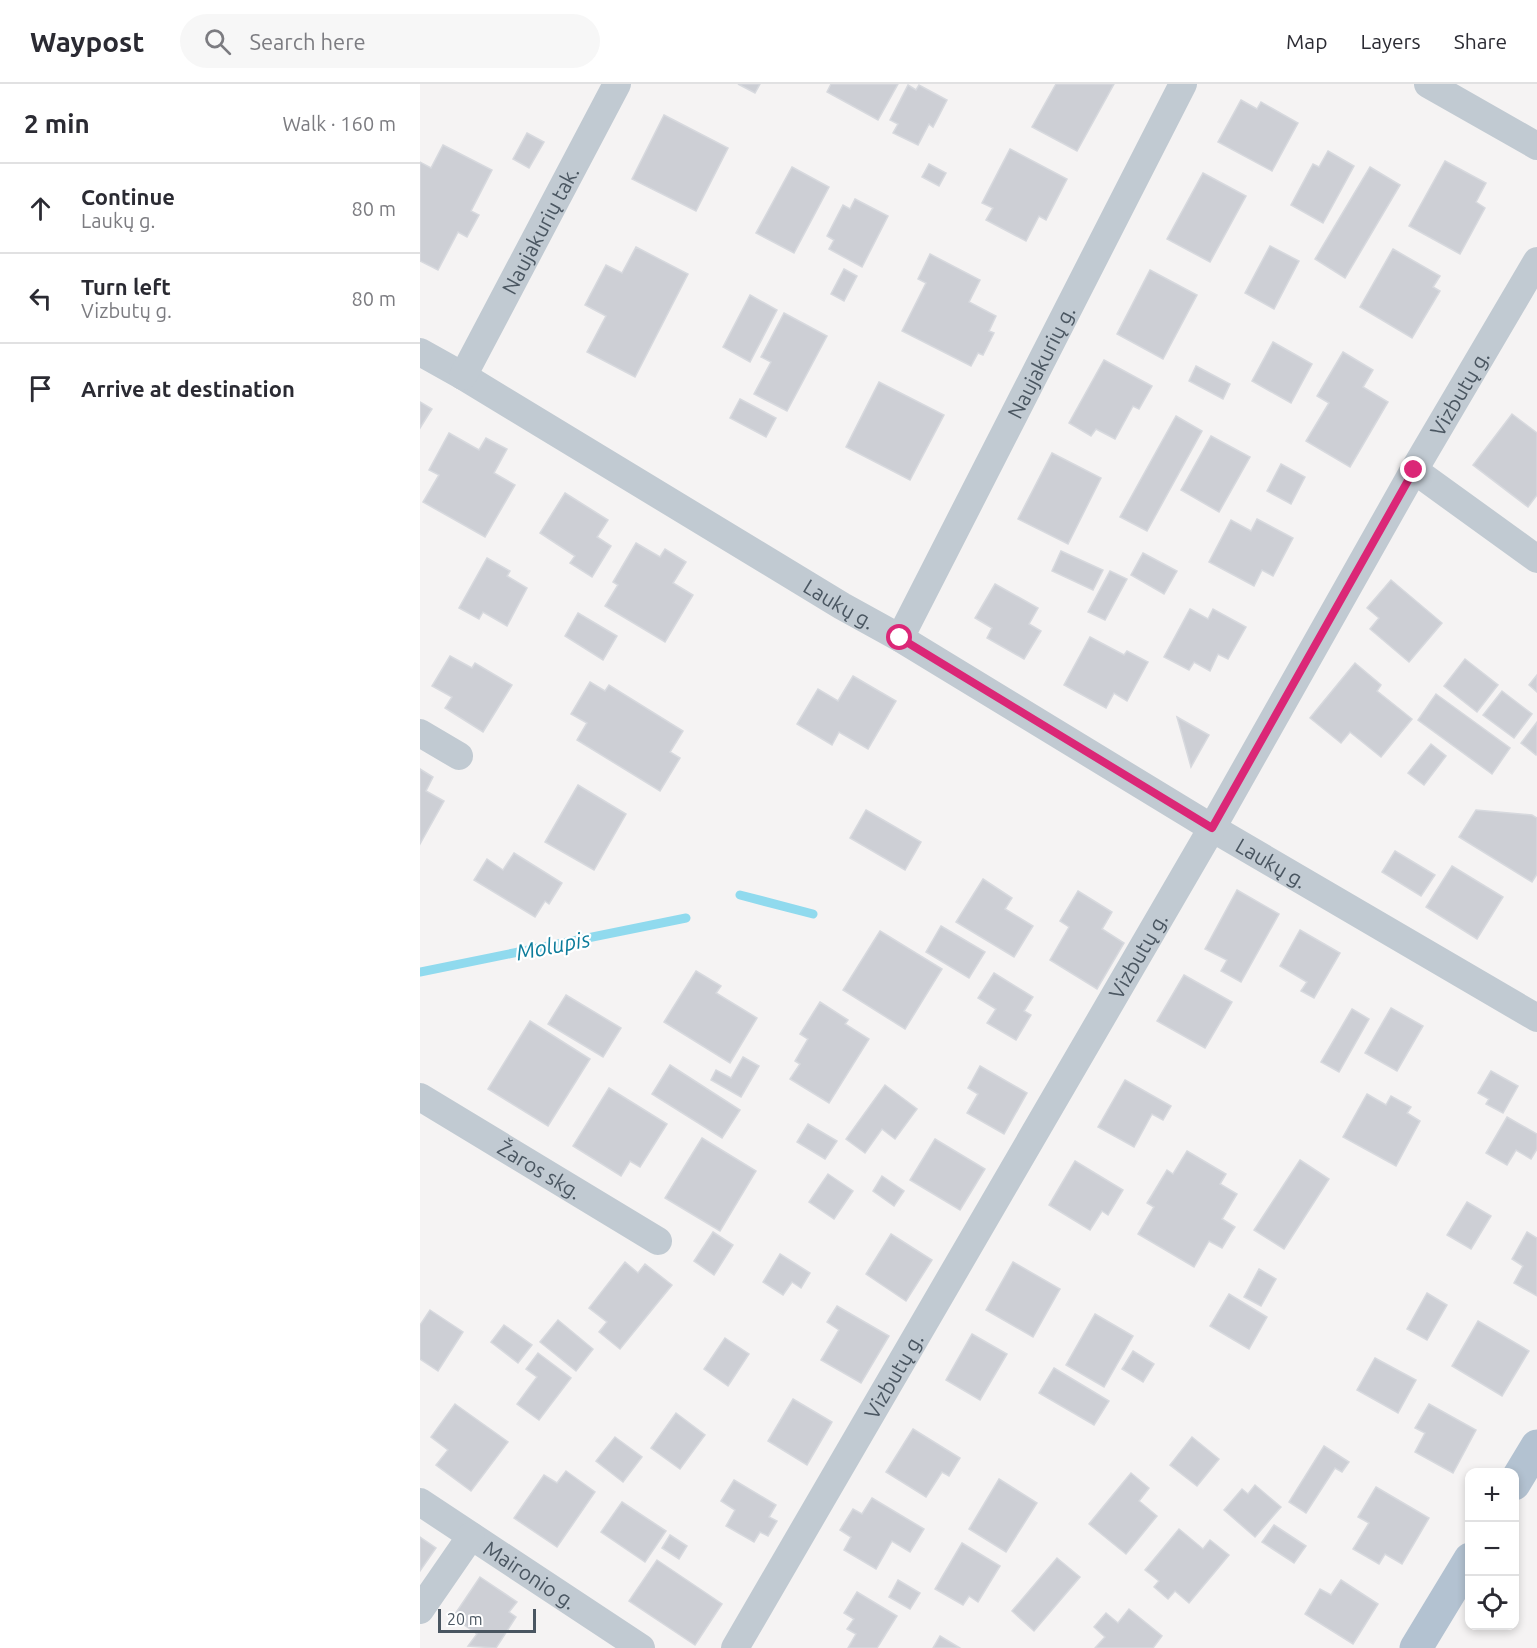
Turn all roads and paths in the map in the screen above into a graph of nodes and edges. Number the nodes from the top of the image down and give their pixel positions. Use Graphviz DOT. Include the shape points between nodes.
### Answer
graph roads {
  1 [pos="617,84"];
  2 [pos="1183,84"];
  3 [pos="1428,84"];
  4 [pos="1537,146"];
  5 [pos="1537,261"];
  6 [pos="420,352"];
  7 [pos="463,376"];
  8 [pos="1414,470"];
  9 [pos="1537,559"];
  10 [pos="900,638"];
  11 [pos="420,733"];
  12 [pos="459,756"];
  13 [pos="1212,828"];
  14 [pos="1537,1018"];
  15 [pos="420,1097"];
  16 [pos="658,1241"];
  17 [pos="1537,1446"];
  18 [pos="1519,1477"];
  19 [pos="420,1502"];
  20 [pos="471,1536"];
  21 [pos="1465,1567"];
  22 [pos="420,1610"];
  23 [pos="641,1648"];
  24 [pos="735,1648"];
  25 [pos="1416,1648"];
  1 -- 7 [label="street, Naujakurių tak."];
  2 -- 10 [label="street, Naujakurių g."];
  3 -- 4 [label="street"];
  5 -- 8 [label="street, Vizbutų g."];
  6 -- 7 [label="street, Laukų g."];
  7 -- 10 [label="street, Laukų g."];
  8 -- 9 [label="street"];
  8 -- 13 [label="street, Vizbutų g."];
  10 -- 13 [label="street, Laukų g."];
  11 -- 12 [label="street"];
  13 -- 14 [label="street, Laukų g."];
  13 -- 24 [label="street, Vizbutų g."];
  15 -- 16 [label="street, Žaros skg."];
  17 -- 18 [label="main road"];
  19 -- 20 [label="street, Maironio g."];
  20 -- 22 [label="street"];
  20 -- 23 [label="street, Maironio g."];
  21 -- 25 [label="main road"];
}
